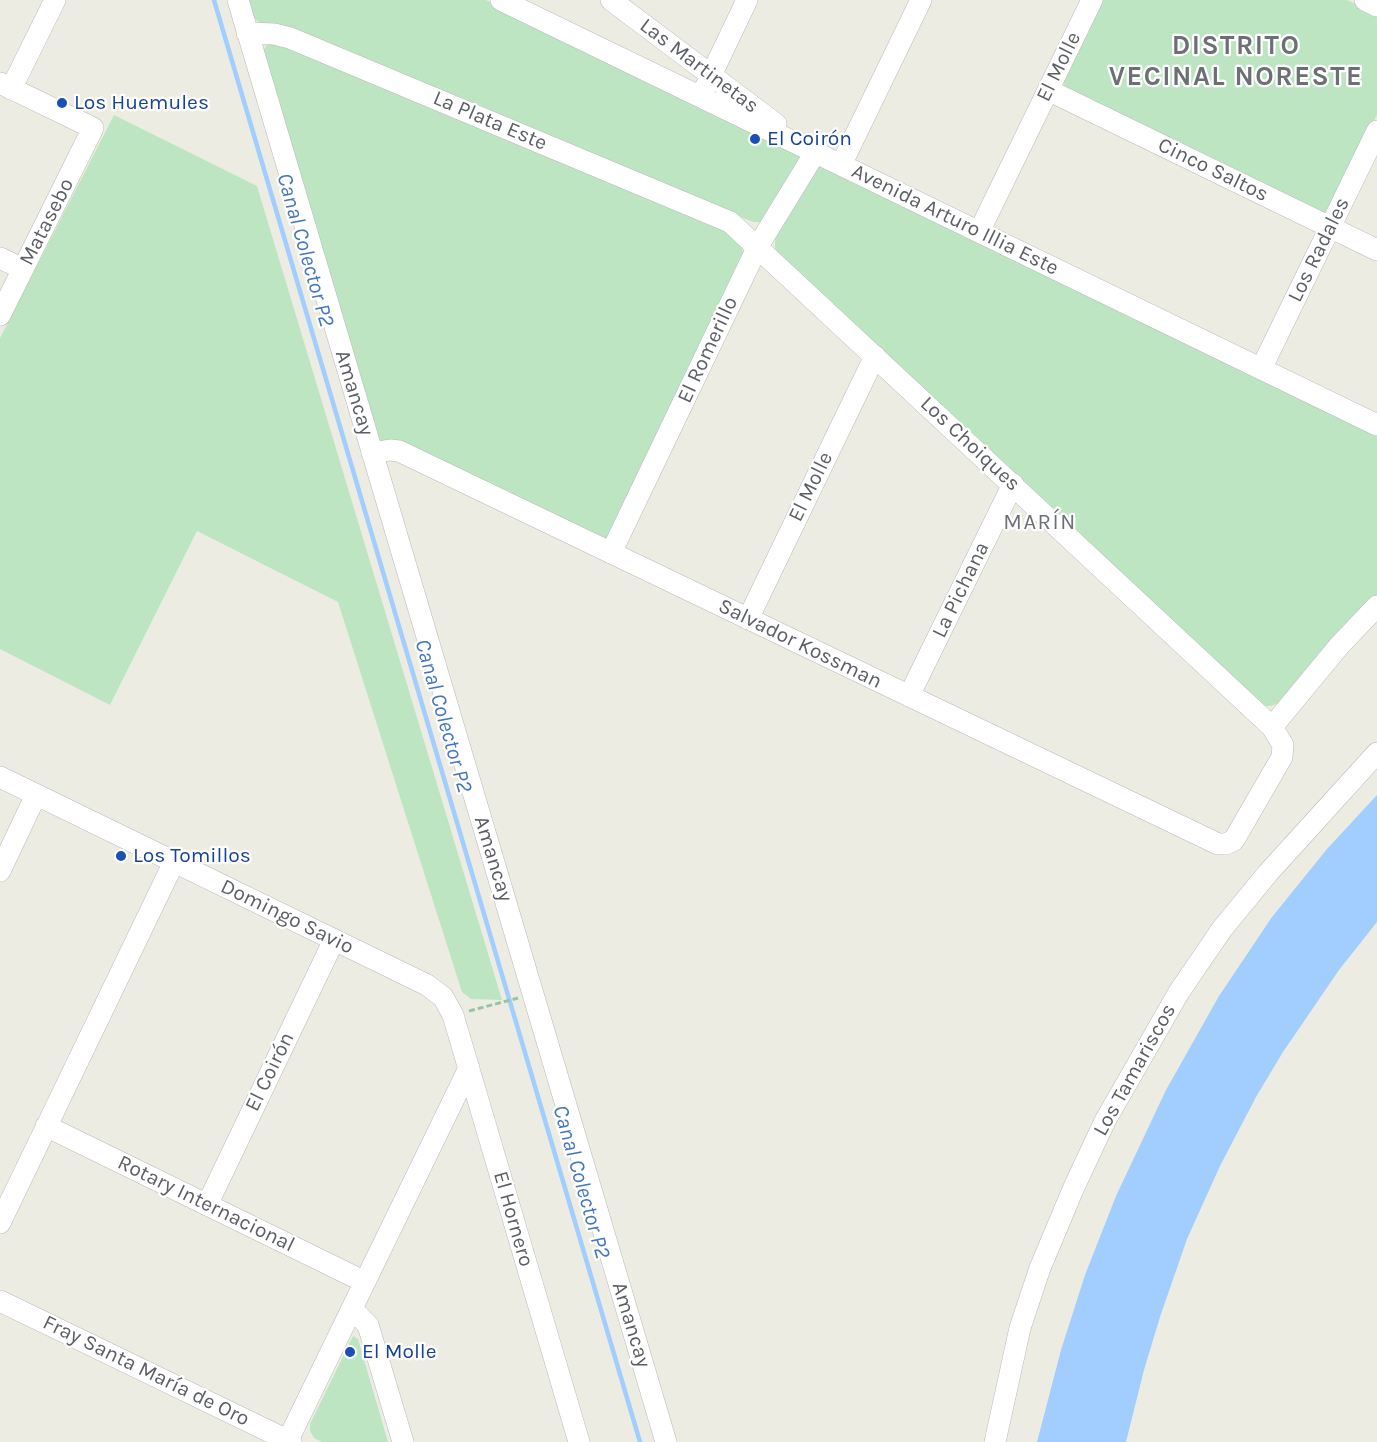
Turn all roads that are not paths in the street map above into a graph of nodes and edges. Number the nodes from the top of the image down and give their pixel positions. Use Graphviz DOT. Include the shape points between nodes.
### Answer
graph roads {
  1 [pos="55,0"];
  2 [pos="238,0"];
  3 [pos="501,0"];
  4 [pos="611,0"];
  5 [pos="747,0"];
  6 [pos="921,0"];
  7 [pos="1092,0"];
  8 [pos="1365,0"];
  9 [pos="1377,6"];
  10 [pos="247,33"];
  11 [pos="711,75"];
  12 [pos="6,86"];
  13 [pos="1048,90"];
  14 [pos="700,97"];
  15 [pos="1377,131"];
  16 [pos="815,153"];
  17 [pos="841,165"];
  18 [pos="730,222"];
  19 [pos="1330,227"];
  20 [pos="979,232"];
  21 [pos="758,246"];
  22 [pos="1377,250"];
  23 [pos="0,258"];
  24 [pos="23,269"];
  25 [pos="0,315"];
  26 [pos="875,356"];
  27 [pos="1261,369"];
  28 [pos="1377,425"];
  29 [pos="372,453"];
  30 [pos="1012,484"];
  31 [pos="611,553"];
  32 [pos="1377,606"];
  33 [pos="748,619"];
  34 [pos="909,696"];
  35 [pos="1278,736"];
  36 [pos="1377,753"];
  37 [pos="0,777"];
  38 [pos="36,795"];
  39 [pos="174,862"];
  40 [pos="0,870"];
  41 [pos="334,940"];
  42 [pos="448,1006"];
  43 [pos="468,1068"];
  44 [pos="46,1126"];
  45 [pos="9,1181"];
  46 [pos="207,1205"];
  47 [pos="0,1223"];
  48 [pos="365,1282"];
  49 [pos="0,1301"];
  50 [pos="352,1309"];
  51 [pos="289,1441"];
  52 [pos="403,1442"];
  53 [pos="579,1442"];
  54 [pos="666,1442"];
  55 [pos="995,1442"];
  1 -- 12 [label="street"];
  2 -- 10 [label="street, Amancay"];
  3 -- 14 [label="street, Avenida Arturo Illia Este"];
  4 -- 11 [label="street, Las Martinetas"];
  5 -- 11 [label="street"];
  6 -- 17 [label="street"];
  7 -- 13 [label="street, El Molle"];
  8 -- 9 [label="street"];
  10 -- 18 [label="street, La Plata Este" via="290,38"];
  10 -- 29 [label="street, Amancay"];
  11 -- 14 [label="street"];
  11 -- 16 [label="street, Las Martinetas"];
  12 -- 24 [label="street, Matasebo" via="93,129"];
  13 -- 19 [label="street, Cinco Saltos"];
  13 -- 20 [label="street, El Molle"];
  14 -- 16 [label="street, Avenida Arturo Illia Este"];
  15 -- 19 [label="street, Los Radales"];
  16 -- 17 [label="street, Avenida Arturo Illia Este"];
  16 -- 21 [label="street, El Romerillo"];
  17 -- 20 [label="street, Avenida Arturo Illia Este"];
  18 -- 21 [label="street, Los Choiques"];
  19 -- 22 [label="street, Cinco Saltos"];
  19 -- 27 [label="street, Los Radales"];
  20 -- 27 [label="street, Avenida Arturo Illia Este"];
  21 -- 26 [label="street, Los Choiques"];
  21 -- 31 [label="street, El Romerillo"];
  23 -- 24 [label="street"];
  24 -- 25 [label="street, Matasebo"];
  26 -- 30 [label="street, Los Choiques"];
  26 -- 33 [label="street, El Molle"];
  27 -- 28 [label="street, Avenida Arturo Illia Este"];
  29 -- 31 [label="street, Salvador Kossman" via="399,451"];
  29 -- 54 [label="street, Amancay"];
  30 -- 34 [label="street, La Pichana"];
  30 -- 35 [label="street, Los Choiques"];
  31 -- 33 [label="street, Salvador Kossman"];
  32 -- 35 [label="street" via="1339,646"];
  33 -- 34 [label="street, Salvador Kossman"];
  34 -- 35 [label="street, Salvador Kossman" via="1214,842 1226,844 1236,836 1279,764"];
  36 -- 55 [label="street, Los Tamariscos" via="1262,879 1222,929 1179,992 1105,1121 1040,1268 1020,1328"];
  37 -- 38 [label="street, Domingo Savio"];
  38 -- 39 [label="street, Domingo Savio"];
  38 -- 40 [label="street"];
  39 -- 41 [label="street, Domingo Savio"];
  39 -- 44 [label="street"];
  41 -- 42 [label="street, Domingo Savio" via="426,985"];
  41 -- 46 [label="street, El Coirón"];
  42 -- 43 [label="street, El Hornero"];
  43 -- 48 [label="street"];
  43 -- 53 [label="street, El Hornero"];
  44 -- 45 [label="street"];
  44 -- 46 [label="street, Rotary Internacional"];
  45 -- 47 [label="street"];
  46 -- 48 [label="street, Rotary Internacional"];
  48 -- 50 [label="street"];
  49 -- 51 [label="street, Fray Santa María de Oro"];
  50 -- 51 [label="street"];
  50 -- 52 [label="street" via="370,1330"];
}
